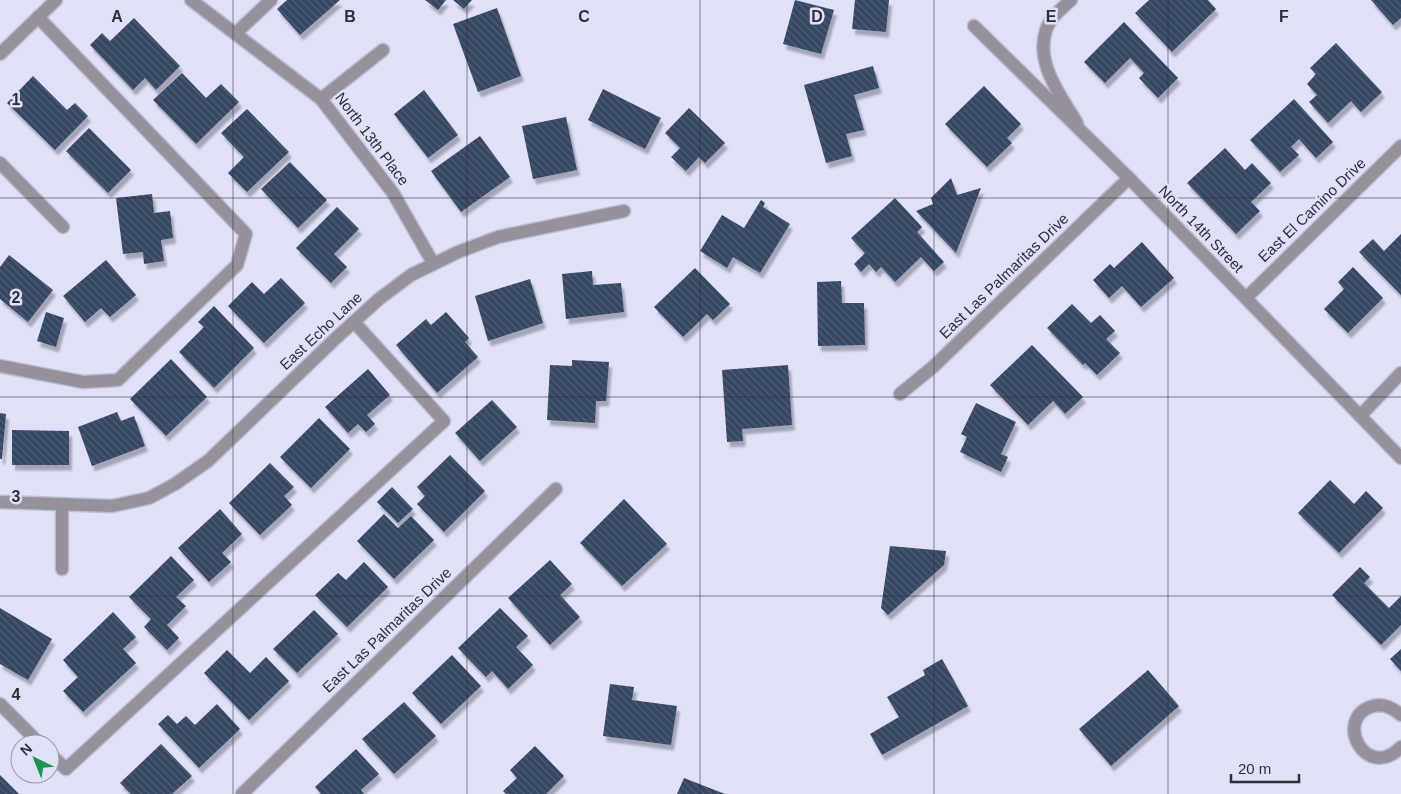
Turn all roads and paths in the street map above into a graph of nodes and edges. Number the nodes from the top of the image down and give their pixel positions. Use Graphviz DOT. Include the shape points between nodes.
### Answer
graph roads {
  1 [pos="56,0"];
  2 [pos="191,0"];
  3 [pos="271,0"];
  4 [pos="1070,0"];
  5 [pos="38,17"];
  6 [pos="974,26"];
  7 [pos="236,33"];
  8 [pos="383,50"];
  9 [pos="0,54"];
  10 [pos="321,99"];
  11 [pos="1088,139"];
  12 [pos="1401,146"];
  13 [pos="0,163"];
  14 [pos="1129,178"];
  15 [pos="624,211"];
  16 [pos="63,227"];
  17 [pos="433,263"];
  18 [pos="1246,298"];
  19 [pos="354,322"];
  20 [pos="0,366"];
  21 [pos="1401,373"];
  22 [pos="900,394"];
  23 [pos="1361,415"];
  24 [pos="1401,458"];
  25 [pos="556,490"];
  26 [pos="0,502"];
  27 [pos="62,505"];
  28 [pos="62,569"];
  29 [pos="0,704"];
  30 [pos="1401,715"];
  31 [pos="30,734"];
  32 [pos="1401,747"];
  33 [pos="60,763"];
  34 [pos="242,794"];
  1 -- 5 [label="street"];
  2 -- 7 [label="street, North 13th Place"];
  3 -- 7 [label="street"];
  4 -- 11 [label="street" via="1046,30 1048,75"];
  5 -- 9 [label="street"];
  5 -- 20 [label="street" via="246,234 236,265 118,380 83,382"];
  6 -- 11 [label="street, North 14th Street"];
  7 -- 10 [label="street, North 13th Place"];
  8 -- 10 [label="street"];
  10 -- 17 [label="street, North 13th Place" via="393,193"];
  11 -- 14 [label="street, North 14th Street"];
  12 -- 18 [label="street, East El Camino Drive"];
  13 -- 16 [label="street"];
  14 -- 18 [label="street, North 14th Street"];
  14 -- 22 [label="street, East Las Palmaritas Drive" via="934,366"];
  15 -- 17 [label="street, East Echo Lane" via="498,237"];
  17 -- 19 [label="street, East Echo Lane" via="385,294"];
  18 -- 23 [label="street, North 14th Street"];
  19 -- 27 [label="street, East Echo Lane" via="208,461 175,484 148,498 112,506"];
  19 -- 33 [label="street" via="444,421 66,769"];
  21 -- 23 [label="street"];
  23 -- 24 [label="street, North 14th Street"];
  25 -- 34 [label="street, East Las Palmaritas Drive"];
  26 -- 27 [label="street, East Echo Lane"];
  27 -- 28 [label="street"];
  29 -- 31 [label="street"];
  30 -- 32 [label="street" via="1387,706 1371,707 1358,717 1354,733 1359,748 1373,757 1389,756"];
}
